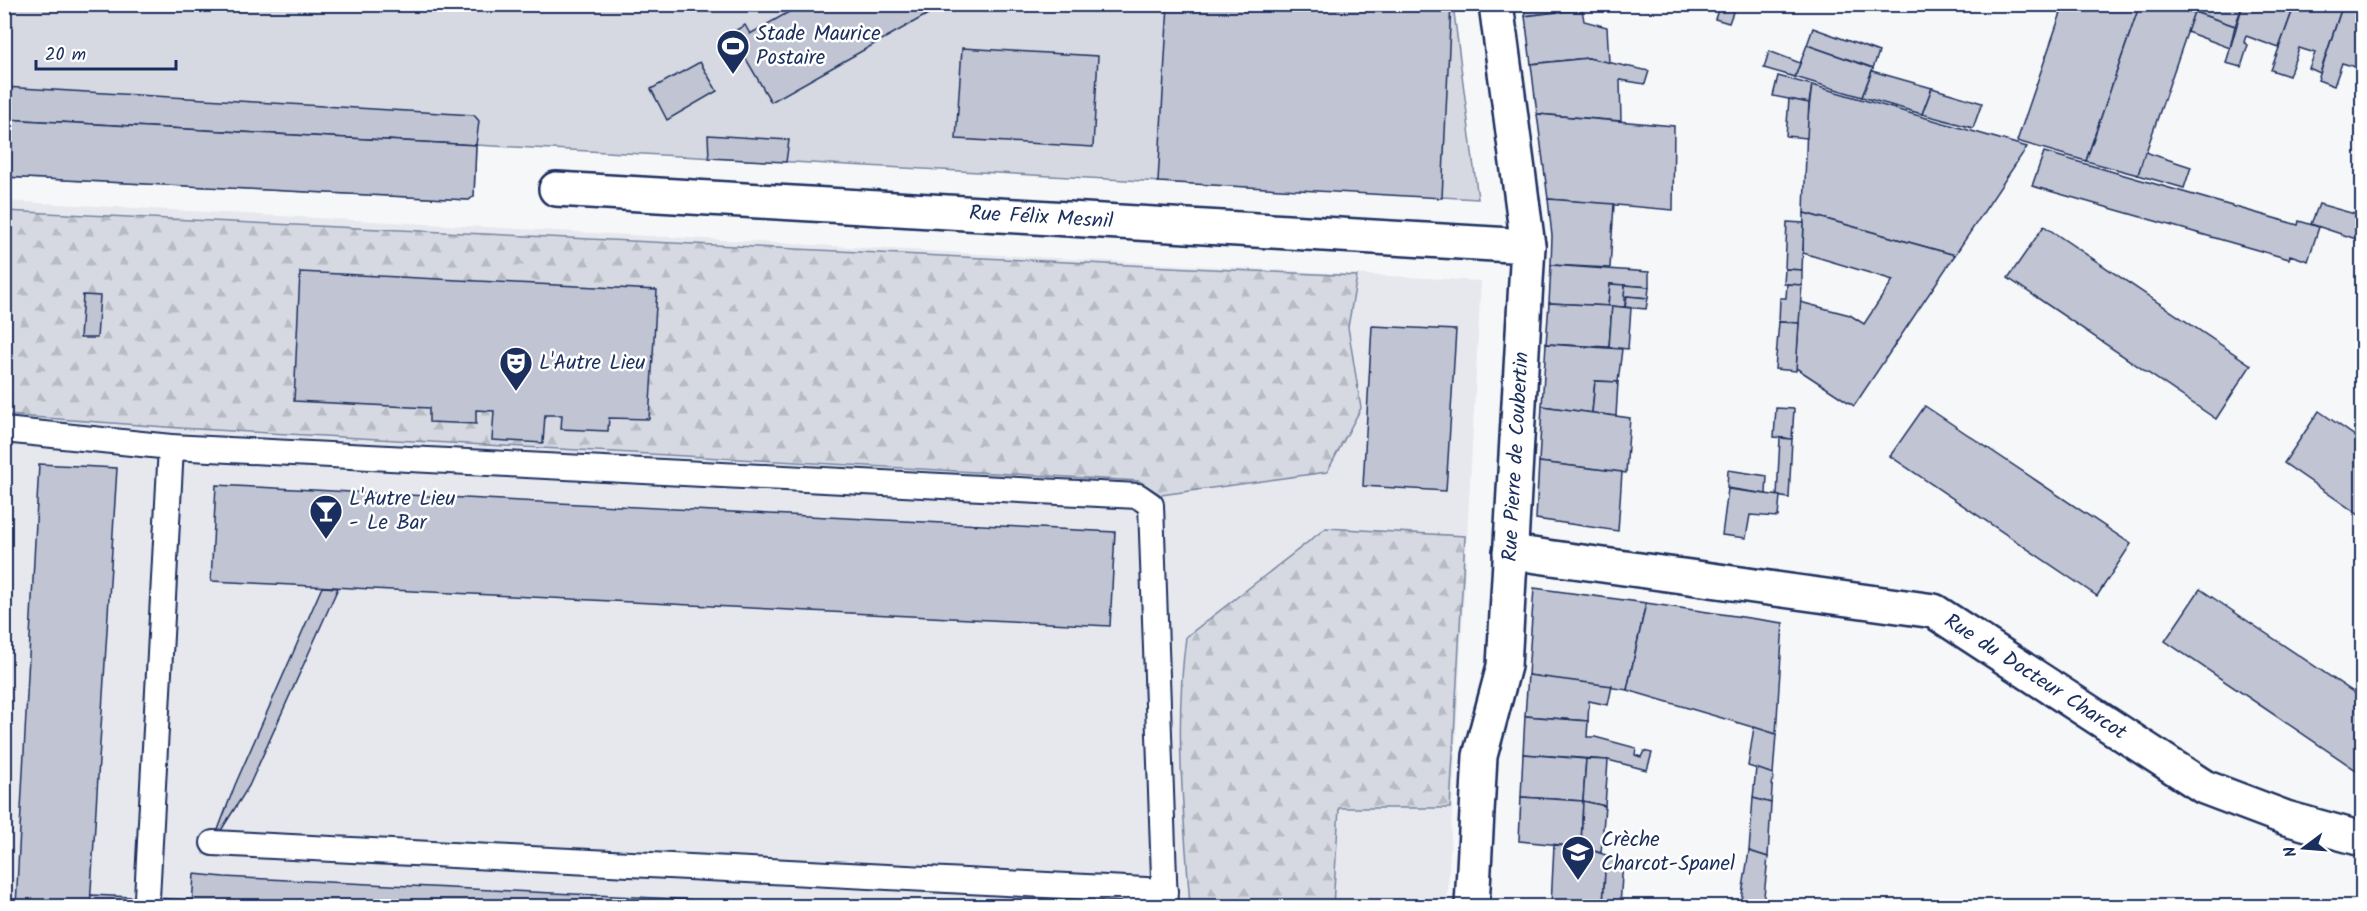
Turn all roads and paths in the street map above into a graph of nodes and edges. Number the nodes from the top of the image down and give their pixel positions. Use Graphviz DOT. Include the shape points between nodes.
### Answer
graph roads {
  1 [pos="1496,4"];
  2 [pos="556,189"];
  3 [pos="1528,246"];
  4 [pos="4,430"];
  5 [pos="171,447"];
  6 [pos="1510,552"];
  7 [pos="2362,839"];
  8 [pos="213,843"];
  9 [pos="147,898"];
  10 [pos="1165,899"];
  11 [pos="1472,906"];
  1 -- 3 [label="street, Rue Pierre de Coubertin"];
  2 -- 3 [label="street, Rue Félix Mesnil"];
  3 -- 6 [label="street, Rue Pierre de Coubertin"];
  4 -- 5 [label="lane"];
  5 -- 9 [label="lane"];
  5 -- 10 [label="lane" via="1138,495 1151,506"];
  6 -- 7 [label="street, Rue du Docteur Charcot" via="1934,611 2204,787 2286,818"];
  6 -- 11 [label="street, Rue Pierre de Coubertin" via="1504,666 1480,756"];
  8 -- 10 [label="lane"];
}
